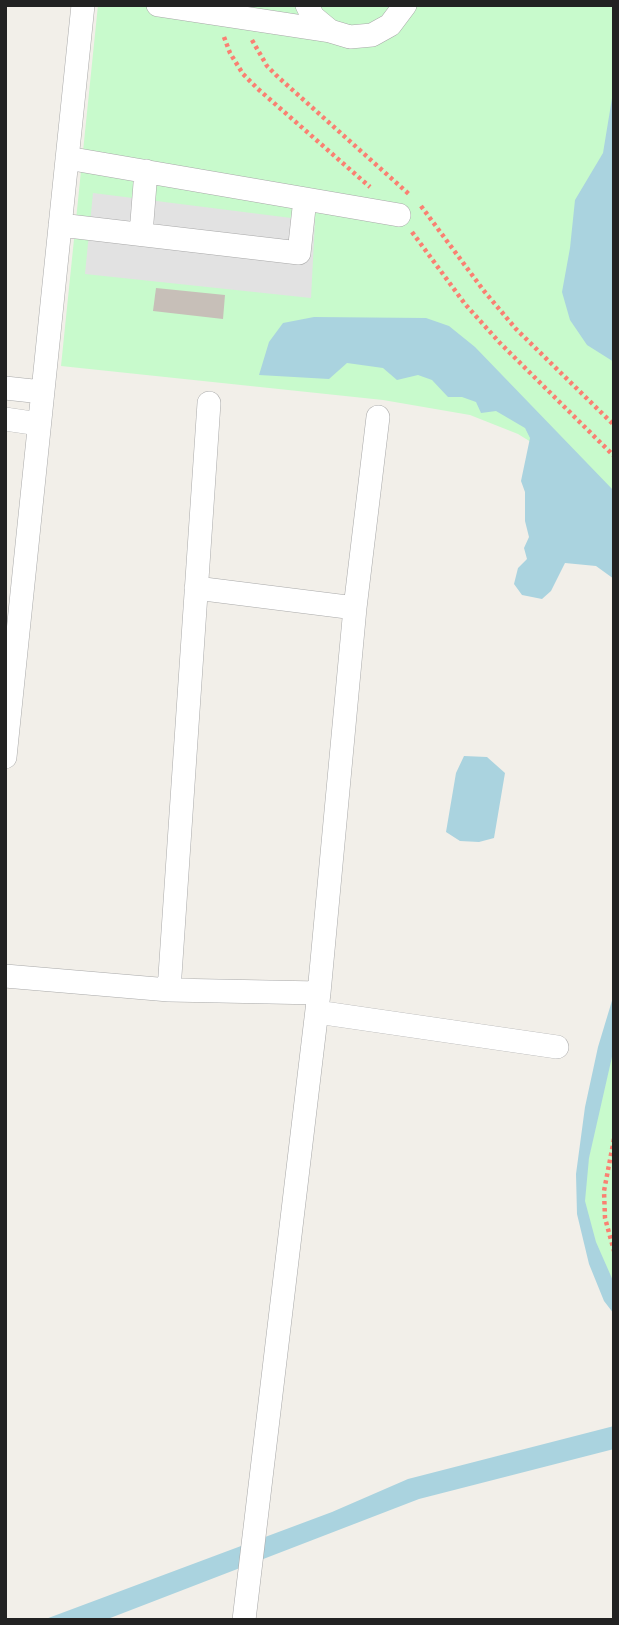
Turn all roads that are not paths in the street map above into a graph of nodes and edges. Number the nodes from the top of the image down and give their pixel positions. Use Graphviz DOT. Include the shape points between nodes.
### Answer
graph roads {
  1 [pos="83,5"];
  2 [pos="158,5"];
  3 [pos="307,5"];
  4 [pos="420,5"];
  5 [pos="401,12"];
  6 [pos="330,31"];
  7 [pos="67,158"];
  8 [pos="146,172"];
  9 [pos="305,199"];
  10 [pos="399,215"];
  11 [pos="60,225"];
  12 [pos="141,234"];
  13 [pos="5,388"];
  14 [pos="42,392"];
  15 [pos="209,403"];
  16 [pos="377,417"];
  17 [pos="5,419"];
  18 [pos="39,424"];
  19 [pos="196,588"];
  20 [pos="355,608"];
  21 [pos="5,757"];
  22 [pos="5,976"];
  23 [pos="169,990"];
  24 [pos="318,1003"];
  25 [pos="557,1047"];
  26 [pos="244,1620"];
  1 -- 7 [label="street"];
  2 -- 6 [label="street"];
  3 -- 6 [label="street"];
  4 -- 5 [label="street"];
  5 -- 6 [label="street" via="372,35 350,37"];
  7 -- 8 [label="street"];
  7 -- 11 [label="street"];
  8 -- 9 [label="street"];
  8 -- 12 [label="street"];
  9 -- 10 [label="street"];
  9 -- 12 [label="street" via="299,253"];
  11 -- 12 [label="street"];
  11 -- 14 [label="street"];
  13 -- 14 [label="street"];
  14 -- 18 [label="street"];
  15 -- 19 [label="street"];
  16 -- 20 [label="street"];
  17 -- 18 [label="street"];
  18 -- 21 [label="street"];
  19 -- 20 [label="street"];
  19 -- 23 [label="street"];
  20 -- 24 [label="street"];
  22 -- 23 [label="street"];
  23 -- 24 [label="street"];
  24 -- 25 [label="street"];
  24 -- 26 [label="street"];
}
